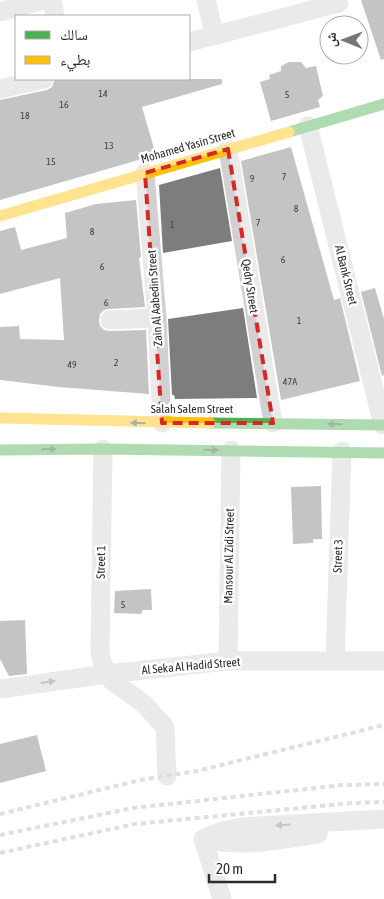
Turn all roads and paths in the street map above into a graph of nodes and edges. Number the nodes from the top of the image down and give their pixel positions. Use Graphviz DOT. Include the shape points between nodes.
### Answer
graph roads {
  1 [pos="43,0"];
  2 [pos="52,0"];
  3 [pos="206,0"];
  4 [pos="339,3"];
  5 [pos="0,12"];
  6 [pos="55,15"];
  7 [pos="215,36"];
  8 [pos="190,42"];
  9 [pos="40,80"];
  10 [pos="0,89"];
  11 [pos="384,104"];
  12 [pos="308,126"];
  13 [pos="228,149"];
  14 [pos="145,173"];
  15 [pos="0,216"];
  16 [pos="157,318"];
  17 [pos="110,320"];
  18 [pos="0,418"];
  19 [pos="162,423"];
  20 [pos="273,423"];
  21 [pos="384,425"];
  22 [pos="103,449"];
  23 [pos="0,450"];
  24 [pos="231,450"];
  25 [pos="342,451"];
  26 [pos="384,453"];
  27 [pos="384,661"];
  28 [pos="228,662"];
  29 [pos="335,662"];
  30 [pos="107,674"];
  31 [pos="0,689"];
  32 [pos="167,776"];
  33 [pos="384,819"];
  34 [pos="384,830"];
  35 [pos="203,839"];
  36 [pos="222,899"];
  1 -- 5 [label="street"];
  2 -- 6 [label="street"];
  3 -- 7 [label="street"];
  4 -- 7 [label="street"];
  7 -- 8 [label="street"];
  9 -- 10 [label="street"];
  11 -- 12 [label="main road, Mohamed Yasin Street"];
  12 -- 13 [label="main road, Mohamed Yasin Street"];
  12 -- 21 [label="street, Al Bank Street"];
  13 -- 14 [label="main road, Mohamed Yasin Street"];
  13 -- 20 [label="street, Qedry Street"];
  14 -- 15 [label="main road, Mohamed Yasin Street"];
  14 -- 16 [label="street, Zain Al Aabedin Street"];
  16 -- 17 [label="street"];
  16 -- 19 [label="street, Zain Al Aabedin Street"];
  19 -- 18 [label="main road, Salah Salem Street, one-way"];
  19 -- 20 [label="main road, Salah Salem Street"];
  21 -- 20 [label="main road, Salah Salem Street, one-way"];
  23 -- 22 [label="main road, one-way"];
  22 -- 24 [label="main road, one-way"];
  22 -- 30 [label="street, Street 1" via="100,652"];
  24 -- 25 [label="main road"];
  24 -- 28 [label="street, Mansour Al Zidi Street"];
  25 -- 26 [label="main road"];
  25 -- 29 [label="street, Street 3"];
  27 -- 29 [label="street, Al Seka Al Hadid Street"];
  28 -- 29 [label="street, Al Seka Al Hadid Street"];
  28 -- 30 [label="street, Al Seka Al Hadid Street"];
  31 -- 30 [label="street, Al Seka Al Hadid Street, one-way"];
  30 -- 32 [label="street" via="118,687 143,703 164,727"];
  33 -- 35 [label="street, one-way" via="242,827"];
  34 -- 35 [label="street" via="319,834 245,844"];
  35 -- 36 [label="street"];
}
